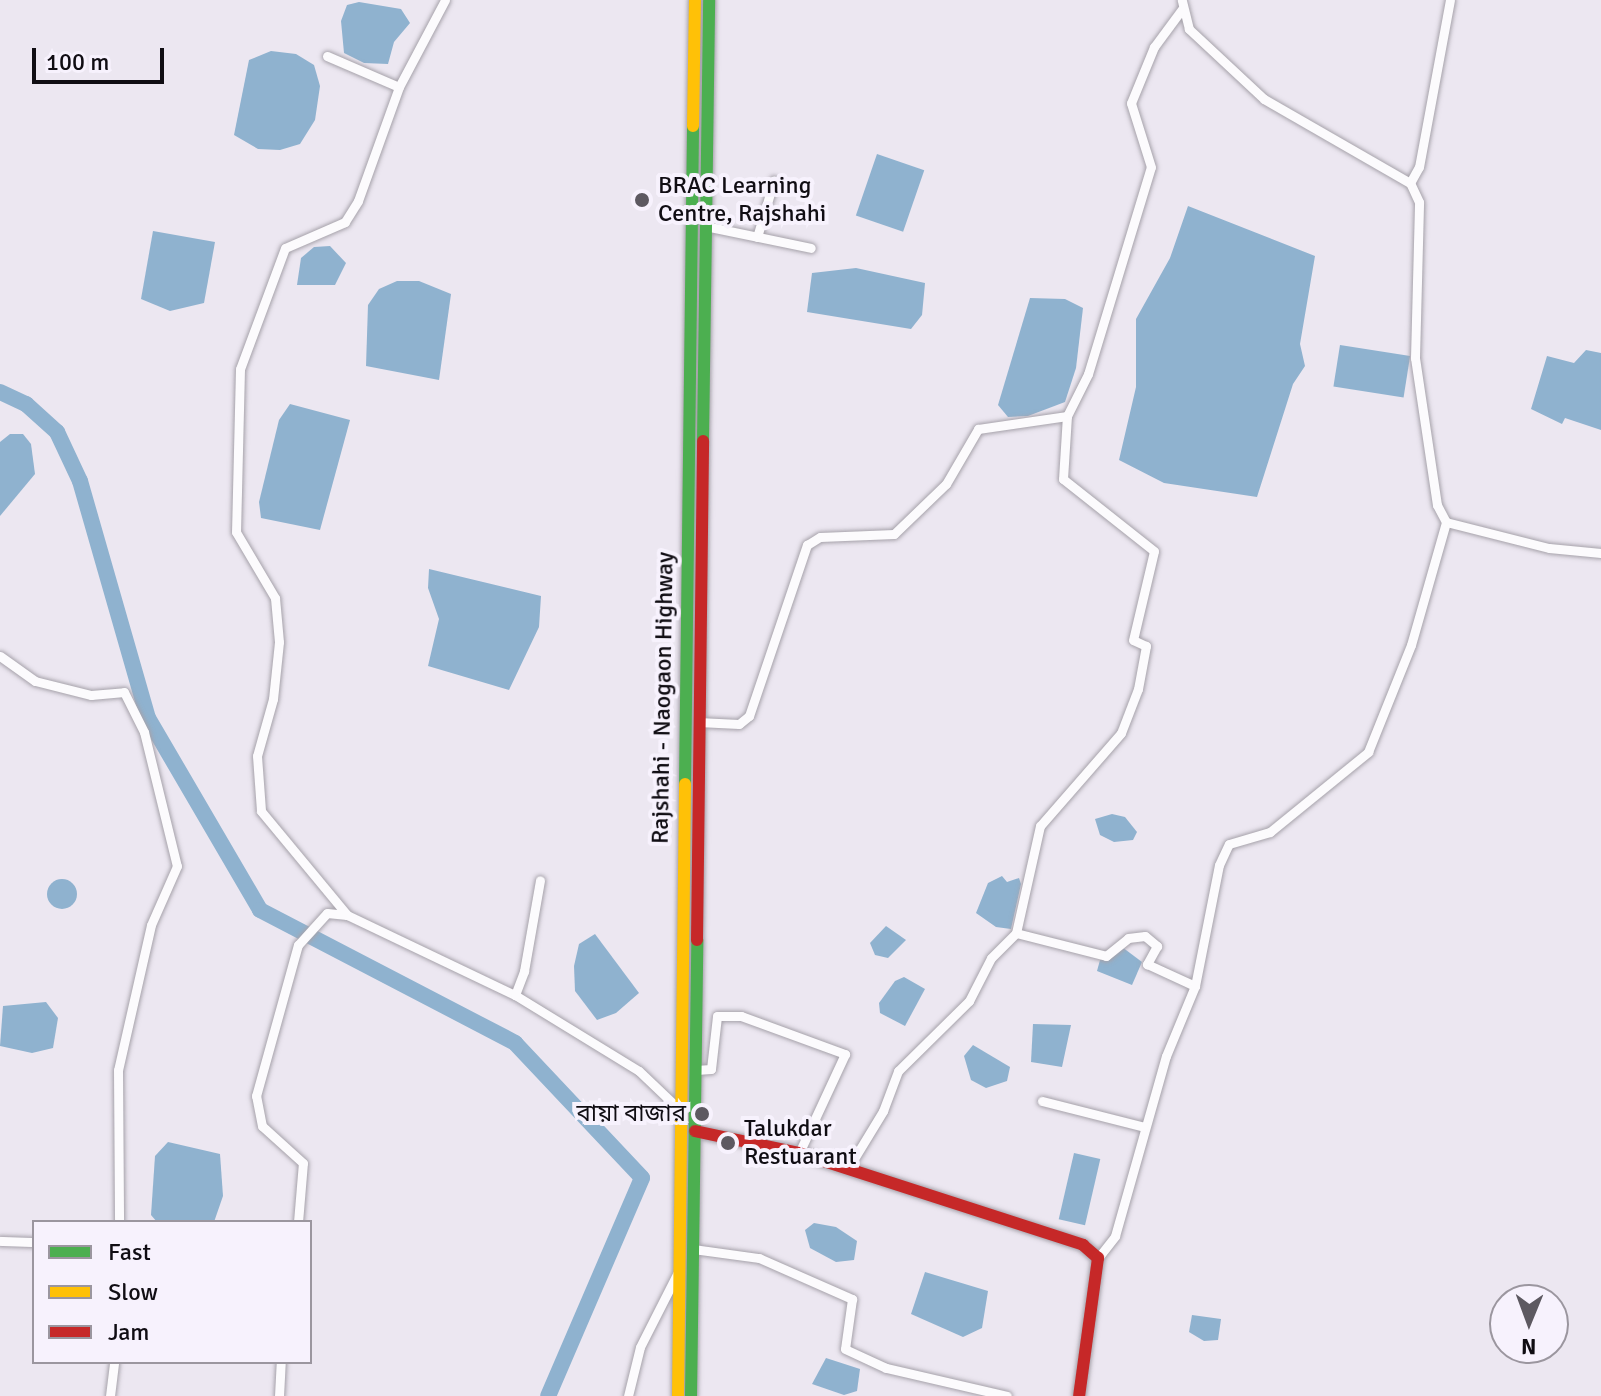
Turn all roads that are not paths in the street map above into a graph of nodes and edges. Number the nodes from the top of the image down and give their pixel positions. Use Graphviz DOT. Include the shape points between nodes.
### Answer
graph roads {
  1 [pos="445,0"];
  2 [pos="695,0"];
  3 [pos="709,0"];
  4 [pos="1450,0"];
  5 [pos="1182,5"];
  6 [pos="327,56"];
  7 [pos="399,87"];
  8 [pos="774,180"];
  9 [pos="1410,183"];
  10 [pos="705,226"];
  11 [pos="757,237"];
  12 [pos="811,248"];
  13 [pos="1067,416"];
  14 [pos="1446,522"];
  15 [pos="1601,553"];
  16 [pos="0,656"];
  17 [pos="698,722"];
  18 [pos="540,880"];
  19 [pos="347,915"];
  20 [pos="1016,933"];
  21 [pos="1195,986"];
  22 [pos="515,995"];
  23 [pos="682,995"];
  24 [pos="696,995"];
  25 [pos="696,1070"];
  26 [pos="1042,1101"];
  27 [pos="683,1113"];
  28 [pos="1145,1127"];
  29 [pos="695,1131"];
  30 [pos="799,1153"];
  31 [pos="849,1167"];
  32 [pos="119,1220"];
  33 [pos="298,1220"];
  34 [pos="0,1241"];
  35 [pos="32,1242"];
  36 [pos="693,1249"];
  37 [pos="1098,1258"];
  38 [pos="680,1267"];
  39 [pos="686,1300"];
  40 [pos="114,1364"];
  41 [pos="281,1364"];
  42 [pos="110,1396"];
  43 [pos="279,1396"];
  44 [pos="628,1396"];
  45 [pos="678,1396"];
  46 [pos="691,1396"];
  47 [pos="1005,1396"];
  48 [pos="1079,1396"];
  1 -- 7 [label="street"];
  2 -- 23 [label="main road, Rajshahi - Naogaon Highway"];
  3 -- 10 [label="main road, Rajshahi - Naogaon Highway"];
  4 -- 9 [label="street" via="1419,167"];
  5 -- 9 [label="street" via="1196,37 1264,99"];
  5 -- 13 [label="street" via="1154,47 1131,103 1151,167 1088,374"];
  6 -- 7 [label="street"];
  7 -- 19 [label="street" via="358,201 345,222 285,248 240,369 236,532 275,598 279,642 273,699 257,756 261,811"];
  8 -- 11 [label="street"];
  9 -- 14 [label="street" via="1419,202 1415,358 1437,505"];
  10 -- 11 [label="street"];
  10 -- 17 [label="main road, Rajshahi - Naogaon Highway"];
  11 -- 12 [label="street"];
  13 -- 17 [label="street" via="978,429 946,484 894,534 820,537 807,545 749,716 739,724"];
  13 -- 20 [label="street" via="1063,479 1154,551 1133,640 1146,646 1121,733 1040,826"];
  14 -- 15 [label="street" via="1549,548"];
  14 -- 21 [label="street" via="1411,645 1368,752 1270,832 1229,844 1219,865"];
  16 -- 32 [label="street" via="35,681 91,695 124,692 144,732 177,866 151,925 118,1070"];
  17 -- 24 [label="main road, Rajshahi - Naogaon Highway"];
  18 -- 22 [label="street"];
  19 -- 22 [label="street"];
  19 -- 33 [label="street" via="327,913 298,945 256,1096 262,1126 303,1163"];
  20 -- 21 [label="street" via="1106,956 1128,938 1145,936 1157,946 1147,964"];
  20 -- 31 [label="street" via="991,958 969,1001 898,1071 883,1111"];
  21 -- 28 [label="street"];
  22 -- 27 [label="street" via="639,1071"];
  23 -- 24 [label="main road"];
  23 -- 27 [label="main road, Rajshahi - Naogaon Highway"];
  24 -- 25 [label="main road, Rajshahi - Naogaon Highway"];
  25 -- 29 [label="main road, Rajshahi - Naogaon Highway"];
  25 -- 30 [label="street" via="711,1069 717,1016 741,1016 845,1054"];
  26 -- 28 [label="street"];
  27 -- 38 [label="main road, Rajshahi - Naogaon Highway"];
  28 -- 37 [label="street" via="1115,1236"];
  29 -- 30 [label="main road"];
  29 -- 36 [label="main road, Rajshahi - Naogaon Highway"];
  30 -- 31 [label="main road"];
  31 -- 37 [label="main road" via="1031,1224 1083,1245"];
  34 -- 35 [label="street"];
  36 -- 39 [label="main road, Rajshahi - Naogaon Highway"];
  36 -- 47 [label="street" via="759,1258 852,1299 845,1349 886,1368"];
  37 -- 48 [label="main road"];
  38 -- 39 [label="main road, Rajshahi - Naogaon Highway"];
  38 -- 44 [label="street" via="640,1347"];
  39 -- 45 [label="main road, Rajshahi - Naogaon Highway"];
  39 -- 46 [label="main road, Rajshahi - Naogaon Highway"];
  40 -- 42 [label="street"];
  41 -- 43 [label="street"];
}
